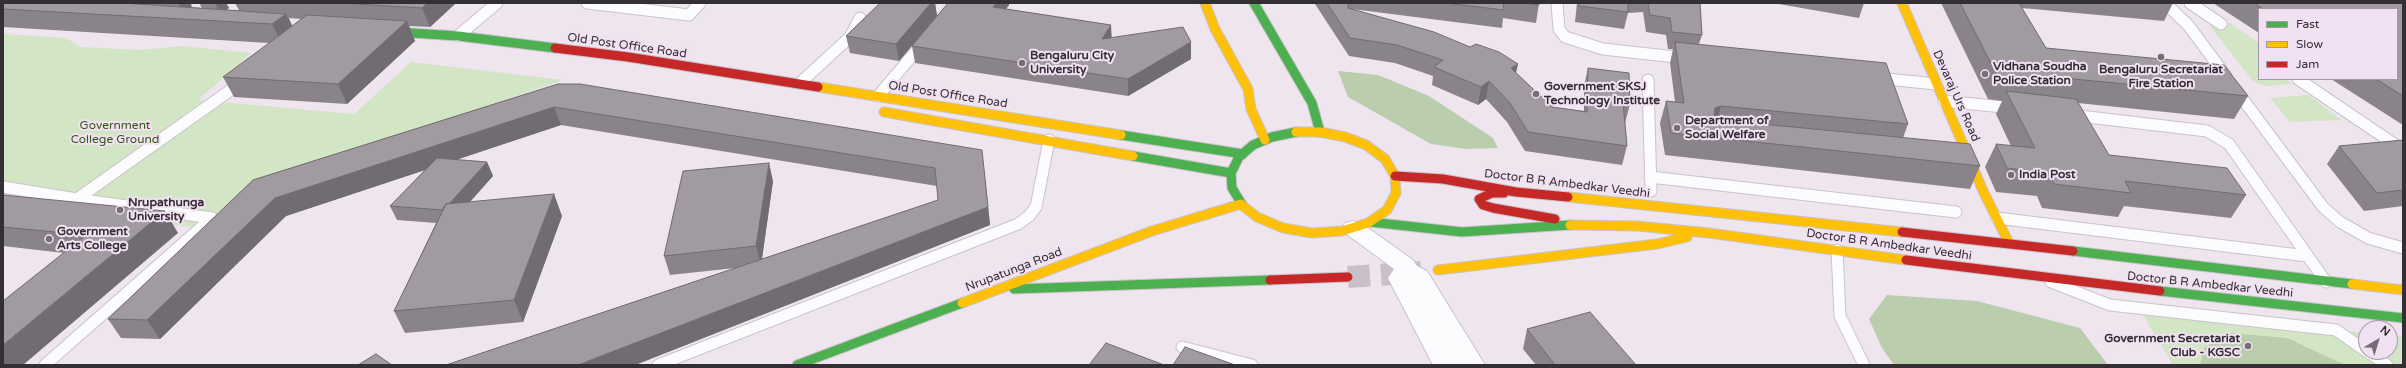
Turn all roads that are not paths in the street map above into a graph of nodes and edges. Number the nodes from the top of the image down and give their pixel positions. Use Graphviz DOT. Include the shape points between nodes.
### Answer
graph roads {
  1 [pos="497,3"];
  2 [pos="588,3"];
  3 [pos="700,3"];
  4 [pos="1205,3"];
  5 [pos="1254,3"];
  6 [pos="1557,3"];
  7 [pos="1902,3"];
  8 [pos="2165,3"];
  9 [pos="2190,3"];
  10 [pos="860,18"];
  11 [pos="2221,24"];
  12 [pos="374,30"];
  13 [pos="930,35"];
  14 [pos="458,36"];
  15 [pos="1695,60"];
  16 [pos="1864,77"];
  17 [pos="249,78"];
  18 [pos="1648,80"];
  19 [pos="2299,80"];
  20 [pos="800,83"];
  21 [pos="1936,84"];
  22 [pos="878,96"];
  23 [pos="1944,101"];
  24 [pos="2022,109"];
  25 [pos="878,111"];
  26 [pos="2061,113"];
  27 [pos="1320,132"];
  28 [pos="1049,140"];
  29 [pos="1265,140"];
  30 [pos="2403,150"];
  31 [pos="1243,154"];
  32 [pos="1958,160"];
  33 [pos="1972,161"];
  34 [pos="1231,173"];
  35 [pos="1395,176"];
  36 [pos="1650,177"];
  37 [pos="3,187"];
  38 [pos="1651,191"];
  39 [pos="1516,192"];
  40 [pos="77,198"];
  41 [pos="1241,204"];
  42 [pos="1956,212"];
  43 [pos="1997,218"];
  44 [pos="1362,225"];
  45 [pos="1577,225"];
  46 [pos="1709,233"];
  47 [pos="2009,243"];
  48 [pos="2403,248"];
  49 [pos="1837,250"];
  50 [pos="2308,256"];
  51 [pos="1406,270"];
  52 [pos="1438,270"];
  53 [pos="1348,277"];
  54 [pos="2041,278"];
  55 [pos="2326,282"];
  56 [pos="995,290"];
  57 [pos="2403,290"];
  58 [pos="2333,311"];
  59 [pos="2403,318"];
  60 [pos="2303,327"];
  61 [pos="2358,346"];
  62 [pos="1182,347"];
  63 [pos="45,365"];
  64 [pos="658,365"];
  65 [pos="797,365"];
  66 [pos="1252,365"];
  67 [pos="1446,365"];
  68 [pos="1472,365"];
  69 [pos="1864,365"];
  1 -- 14 [label="lane"];
  2 -- 3 [label="lane" via="689,16"];
  4 -- 29 [label="main road" via="1215,29 1248,89 1251,109"];
  5 -- 27 [label="main road" via="1312,103"];
  6 -- 15 [label="lane" via="1559,29 1565,37 1581,44 1602,50"];
  7 -- 21 [label="main road, Devaraj Urs Road"];
  8 -- 48 [label="lane" via="2188,25 2323,207 2340,222 2368,238"];
  9 -- 11 [label="lane"];
  10 -- 20 [label="lane" via="850,37"];
  12 -- 14 [label="main road, Old Post Office Road"];
  13 -- 22 [label="lane"];
  14 -- 20 [label="main road, Old Post Office Road" via="628,57"];
  16 -- 21 [label="lane"];
  17 -- 40 [label="lane"];
  18 -- 36 [label="lane"];
  19 -- 30 [label="lane"];
  20 -- 22 [label="main road, Old Post Office Road"];
  21 -- 23 [label="main road, Devaraj Urs Road"];
  22 -- 31 [label="main road, Old Post Office Road"];
  23 -- 24 [label="lane"];
  23 -- 33 [label="main road, Devaraj Urs Road"];
  25 -- 28 [label="main road"];
  26 -- 50 [label="lane" via="2207,130 2229,144"];
  27 -- 29 [label="main road" via="1296,132"];
  27 -- 35 [label="main road" via="1366,145 1385,159"];
  28 -- 34 [label="main road"];
  28 -- 64 [label="lane" via="1036,207 1018,224"];
  29 -- 31 [label="main road" via="1253,145"];
  31 -- 34 [label="main road"];
  32 -- 33 [label="lane"];
  33 -- 43 [label="main road, Devaraj Urs Road"];
  34 -- 41 [label="main road" via="1232,188"];
  35 -- 39 [label="main road, Doctor B R Ambedkar Veedhi" via="1443,179"];
  35 -- 44 [label="main road" via="1396,193 1386,210"];
  36 -- 38 [label="lane"];
  36 -- 42 [label="lane"];
  37 -- 40 [label="lane"];
  39 -- 45 [label="main road" via="1492,193 1479,199 1483,205 1493,208"];
  39 -- 47 [label="main road, Doctor B R Ambedkar Veedhi"];
  40 -- 63 [label="lane" via="212,218"];
  41 -- 44 [label="main road" via="1258,217 1283,228 1312,233 1342,231"];
  41 -- 56 [label="main road, Nrupatunga Road" via="1152,231"];
  43 -- 47 [label="main road, Devaraj Urs Road"];
  43 -- 50 [label="lane"];
  44 -- 45 [label="main road, Doctor B R Ambedkar Veedhi" via="1462,232"];
  44 -- 51 [label="street" via="1405,266"];
  45 -- 46 [label="main road, Doctor B R Ambedkar Veedhi" via="1637,226"];
  46 -- 49 [label="main road, Doctor B R Ambedkar Veedhi"];
  46 -- 52 [label="main road" via="1657,244"];
  47 -- 55 [label="main road, Doctor B R Ambedkar Veedhi"];
  49 -- 54 [label="main road, Doctor B R Ambedkar Veedhi"];
  49 -- 69 [label="lane" via="1840,316"];
  50 -- 55 [label="lane"];
  51 -- 67 [label="street" via="1400,278"];
  51 -- 68 [label="street" via="1419,277"];
  53 -- 56 [label="main road"];
  54 -- 58 [label="main road, Doctor B R Ambedkar Veedhi"];
  54 -- 60 [label="lane" via="2071,292 2110,305"];
  55 -- 57 [label="main road, Doctor B R Ambedkar Veedhi"];
  56 -- 65 [label="main road, Nrupatunga Road"];
  58 -- 59 [label="main road, Doctor B R Ambedkar Veedhi"];
  58 -- 60 [label="lane" via="2320,322"];
  60 -- 61 [label="lane" via="2336,330"];
  62 -- 66 [label="lane"];
}
